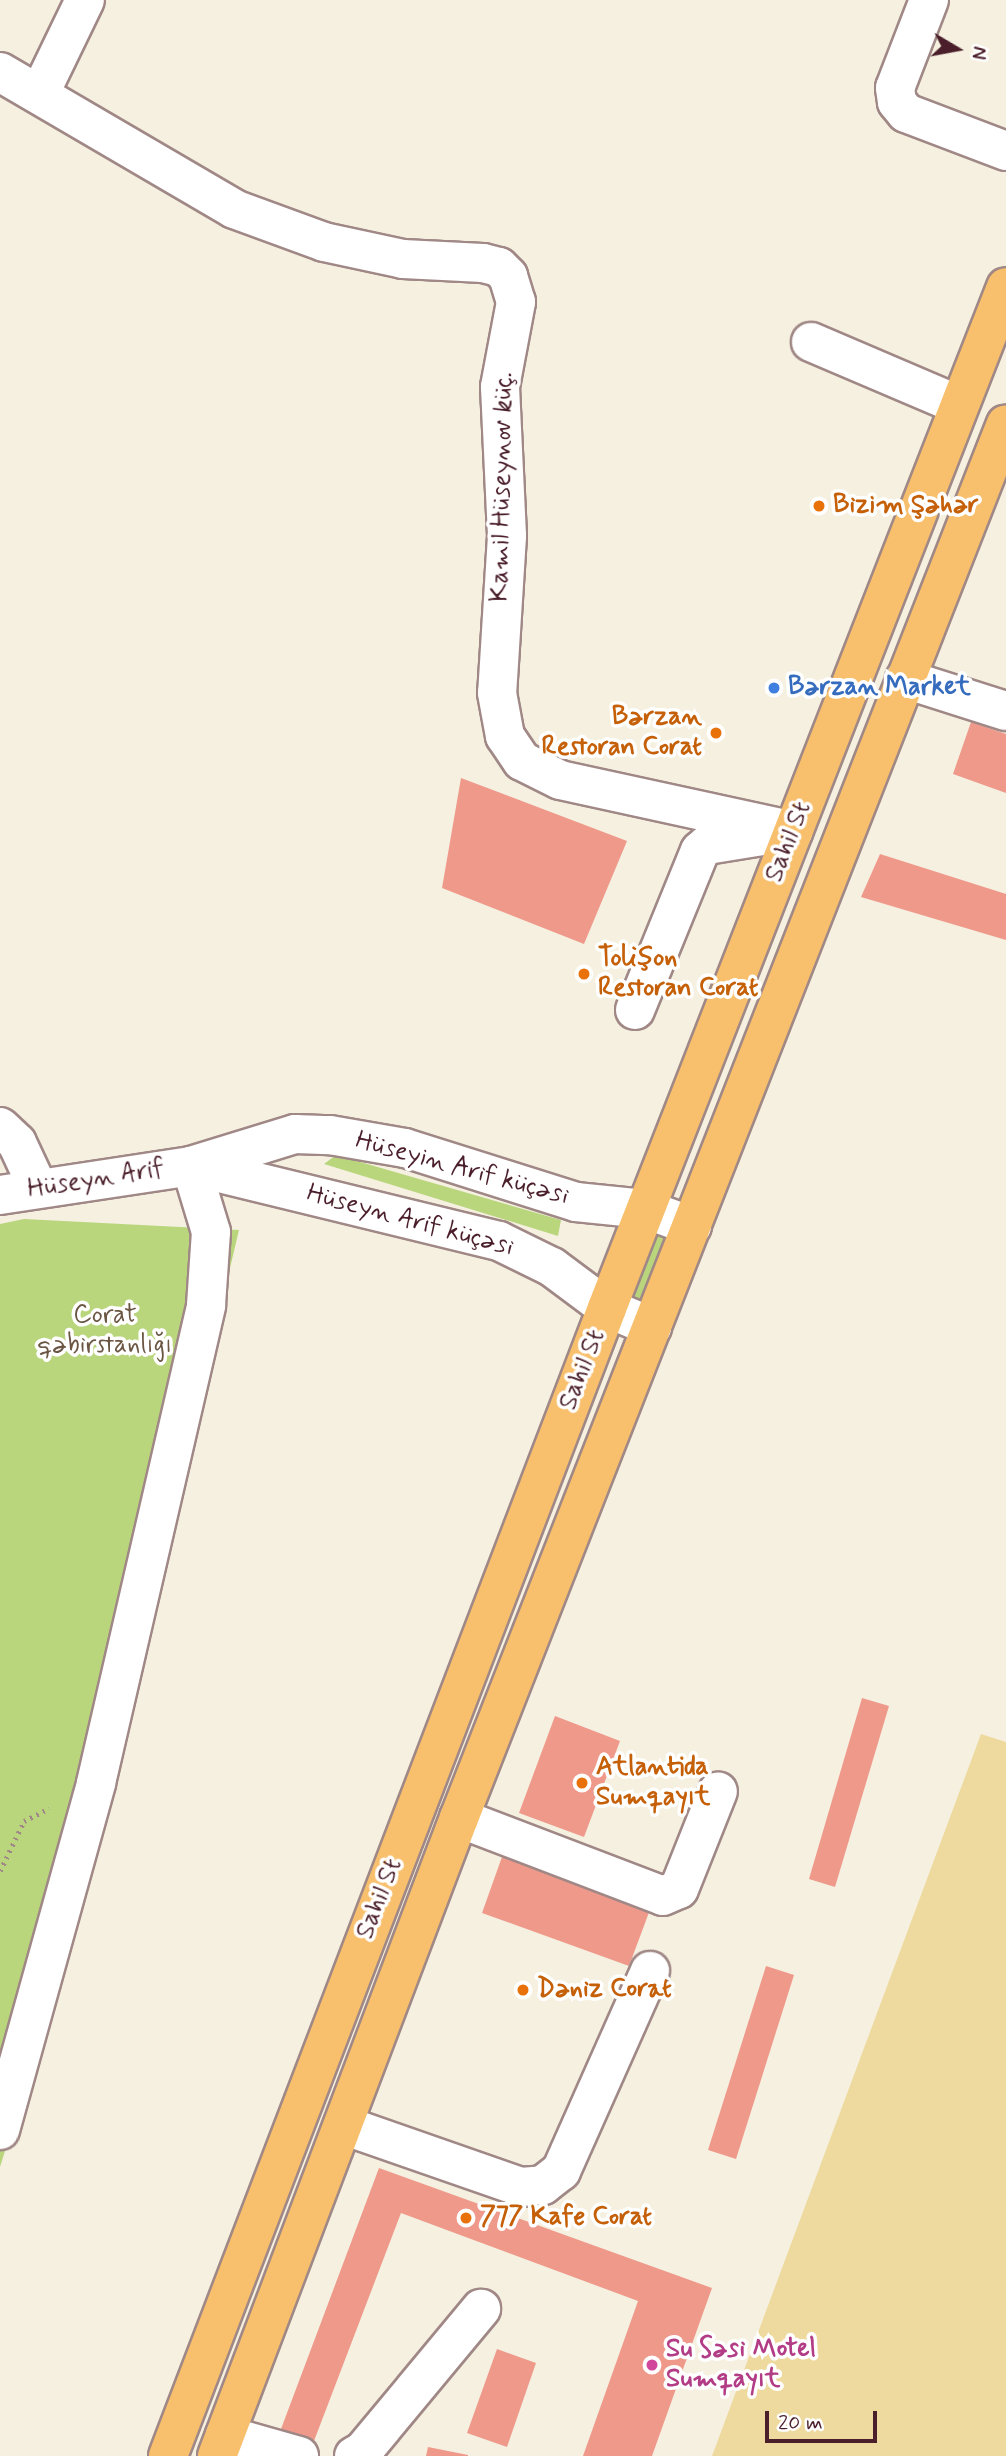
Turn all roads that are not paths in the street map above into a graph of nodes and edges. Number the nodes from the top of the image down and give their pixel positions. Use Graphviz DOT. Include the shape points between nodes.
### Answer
graph roads {
  1 [pos="85,0"];
  2 [pos="929,0"];
  3 [pos="0,72"];
  4 [pos="40,93"];
  5 [pos="1006,151"];
  6 [pos="1006,287"];
  7 [pos="811,342"];
  8 [pos="959,405"];
  9 [pos="1006,424"];
  10 [pos="905,679"];
  11 [pos="1006,711"];
  12 [pos="793,831"];
  13 [pos="635,1010"];
  14 [pos="0,1127"];
  15 [pos="191,1166"];
  16 [pos="38,1188"];
  17 [pos="0,1195"];
  18 [pos="645,1209"];
  19 [pos="692,1226"];
  20 [pos="607,1308"];
  21 [pos="652,1327"];
  22 [pos="718,1791"];
  23 [pos="459,1818"];
  24 [pos="650,1971"];
  25 [pos="343,2125"];
  26 [pos="0,2130"];
  27 [pos="481,2309"];
  28 [pos="221,2445"];
  29 [pos="168,2456"];
  30 [pos="299,2456"];
  31 [pos="354,2456"];
  1 -- 4 [label="street"];
  2 -- 5 [label="street" via="895,88 897,102 906,113"];
  3 -- 4 [label="street, Kamil Hüseynov küç."];
  4 -- 12 [label="street, Kamil Hüseynov küç." via="234,209 324,242 403,259 499,267 508,276 516,302 500,387 507,536 497,693 505,736 523,761 560,780"];
  6 -- 8 [label="main road, Sahil St"];
  7 -- 8 [label="street"];
  8 -- 12 [label="main road, Sahil St"];
  9 -- 10 [label="main road, Sahil St"];
  10 -- 11 [label="street"];
  10 -- 19 [label="main road, Sahil St"];
  12 -- 13 [label="street" via="707,845 700,851"];
  12 -- 18 [label="main road, Sahil St"];
  14 -- 16 [label="street" via="17,1143"];
  15 -- 16 [label="street, Hüseyn Arif"];
  15 -- 18 [label="street, Hüseyin Arif küçəsi" via="258,1142 295,1134 330,1135 405,1148 566,1199"];
  15 -- 20 [label="street, Hüseyn Arif küçəsi" via="499,1241 552,1267"];
  15 -- 26 [label="street" via="211,1232 212,1269 96,1783"];
  16 -- 17 [label="street, Hüseyn Arif"];
  18 -- 19 [label="street, Hüseyin Arif küçəsi"];
  18 -- 20 [label="main road, Sahil St"];
  19 -- 21 [label="main road, Sahil St"];
  20 -- 21 [label="street, Hüseyn Arif küçəsi"];
  20 -- 29 [label="main road, Sahil St"];
  21 -- 23 [label="main road, Sahil St"];
  22 -- 23 [label="street" via="679,1889 663,1896"];
  23 -- 25 [label="main road, Sahil St"];
  24 -- 25 [label="street" via="561,2171 543,2185 522,2186"];
  25 -- 28 [label="main road, Sahil St"];
  27 -- 31 [label="street" via="363,2451"];
  28 -- 30 [label="street"];
}
